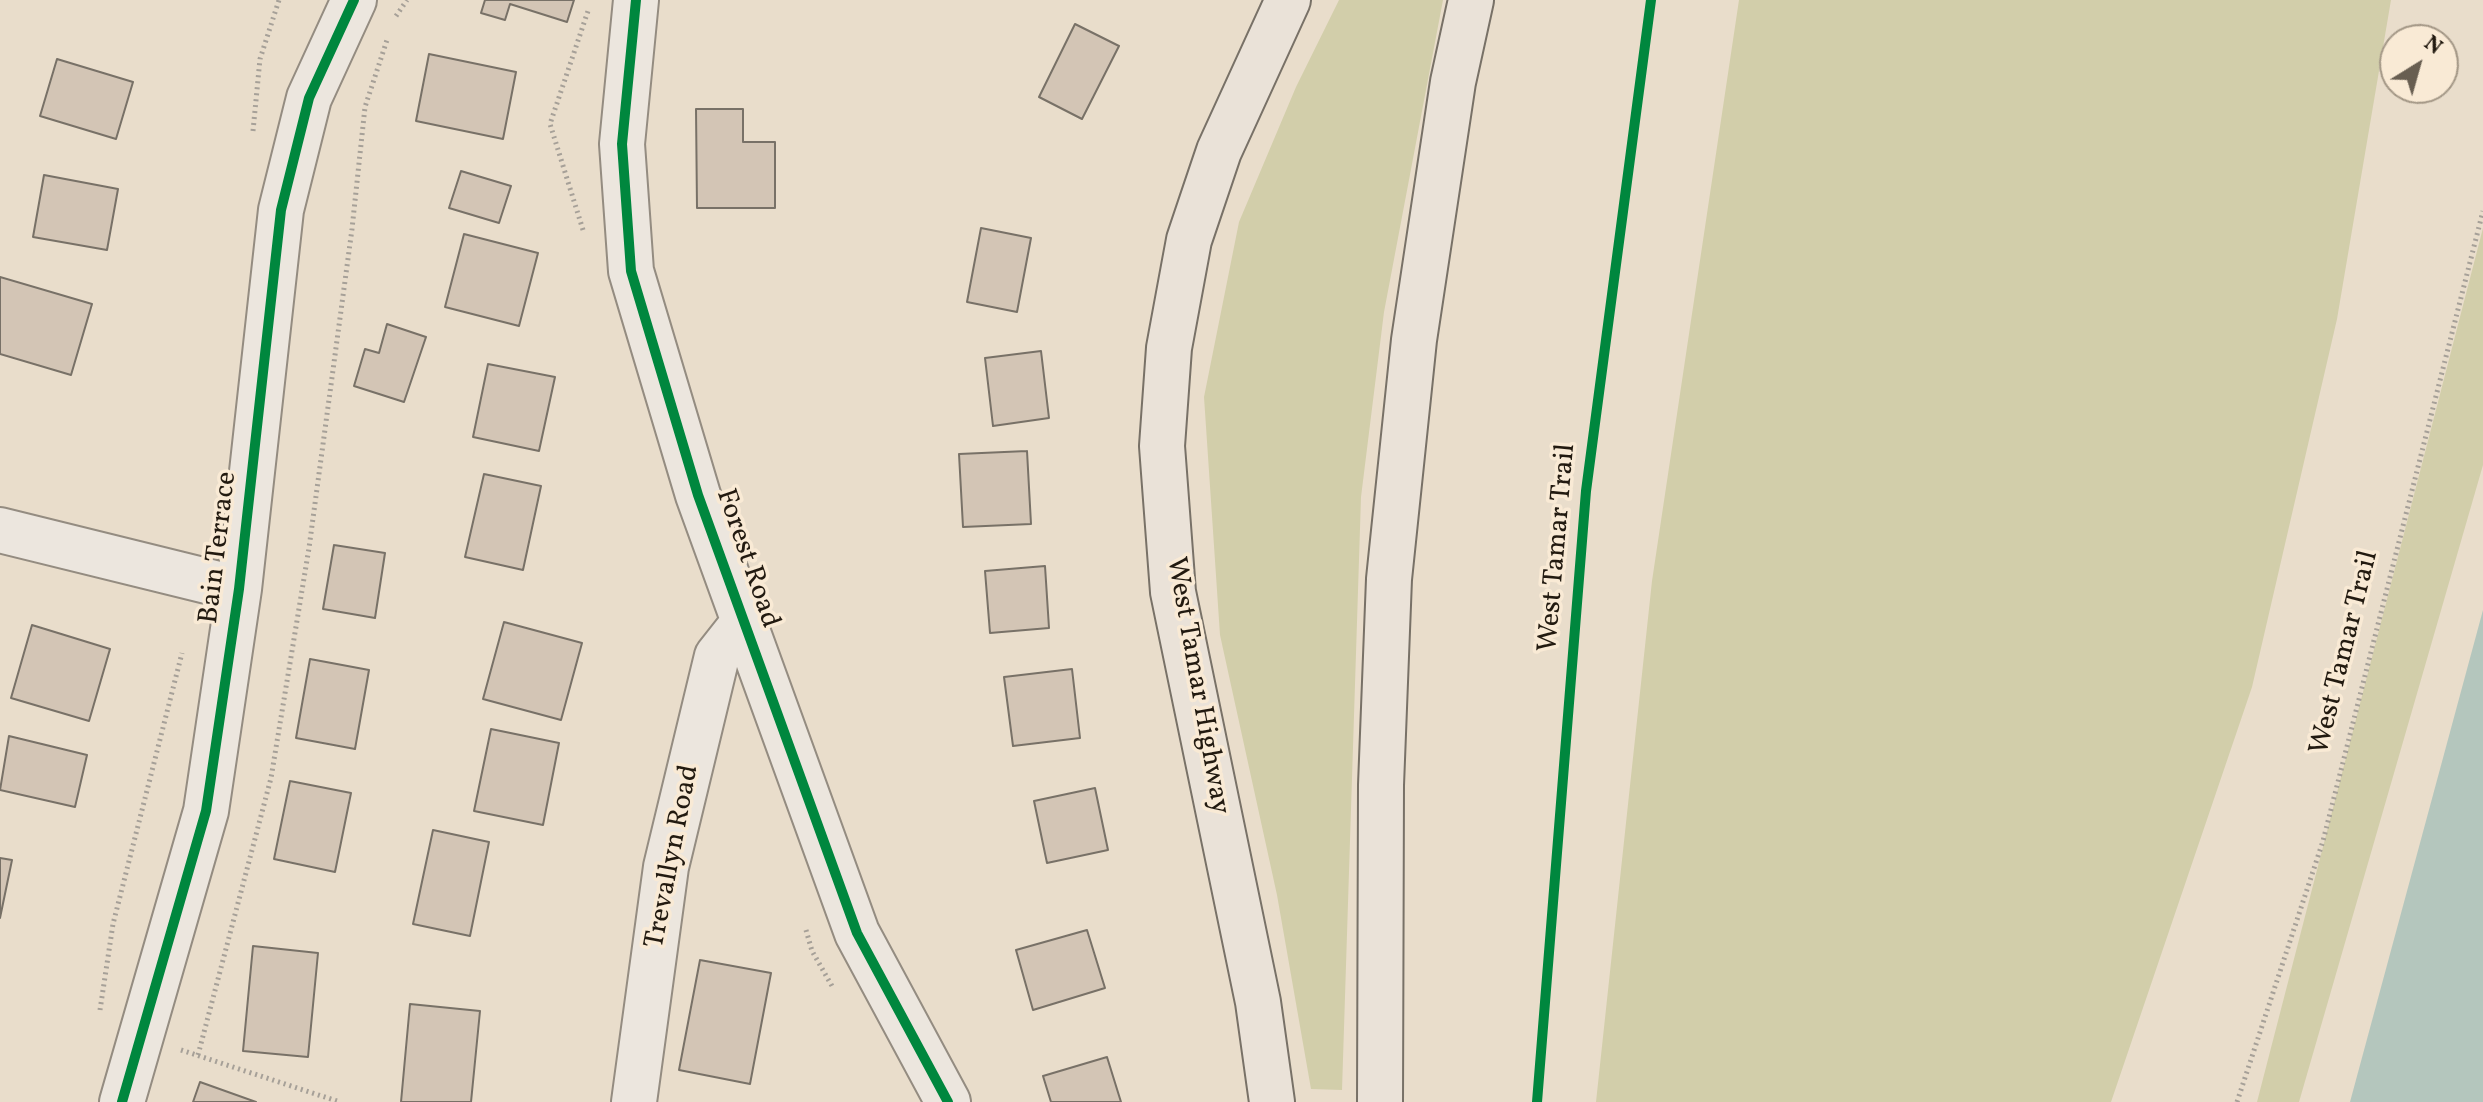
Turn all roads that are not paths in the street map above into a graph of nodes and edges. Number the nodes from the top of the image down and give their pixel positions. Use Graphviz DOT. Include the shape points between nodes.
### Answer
graph roads {
  1 [pos="354,0"];
  2 [pos="636,0"];
  3 [pos="1288,0"];
  4 [pos="1471,0"];
  5 [pos="0,530"];
  6 [pos="239,589"];
  7 [pos="743,623"];
  8 [pos="122,1102"];
  9 [pos="634,1102"];
  10 [pos="948,1102"];
  11 [pos="1272,1102"];
  12 [pos="1380,1102"];
  1 -- 6 [label="street, Bain Terrace" via="309,98 281,210"];
  2 -- 7 [label="street, Forest Road" via="622,144 631,271 698,495"];
  3 -- 11 [label="highway, West Tamar Highway" via="1219,151 1189,240 1169,348 1162,446 1173,592 1258,1002"];
  4 -- 12 [label="highway" via="1453,82 1414,340 1389,579 1381,785"];
  5 -- 6 [label="street"];
  6 -- 8 [label="street, Bain Terrace" via="206,811"];
  7 -- 9 [label="street, Trevallyn Road" via="717,656 666,867"];
  7 -- 10 [label="street, Forest Road" via="857,933"];
}
